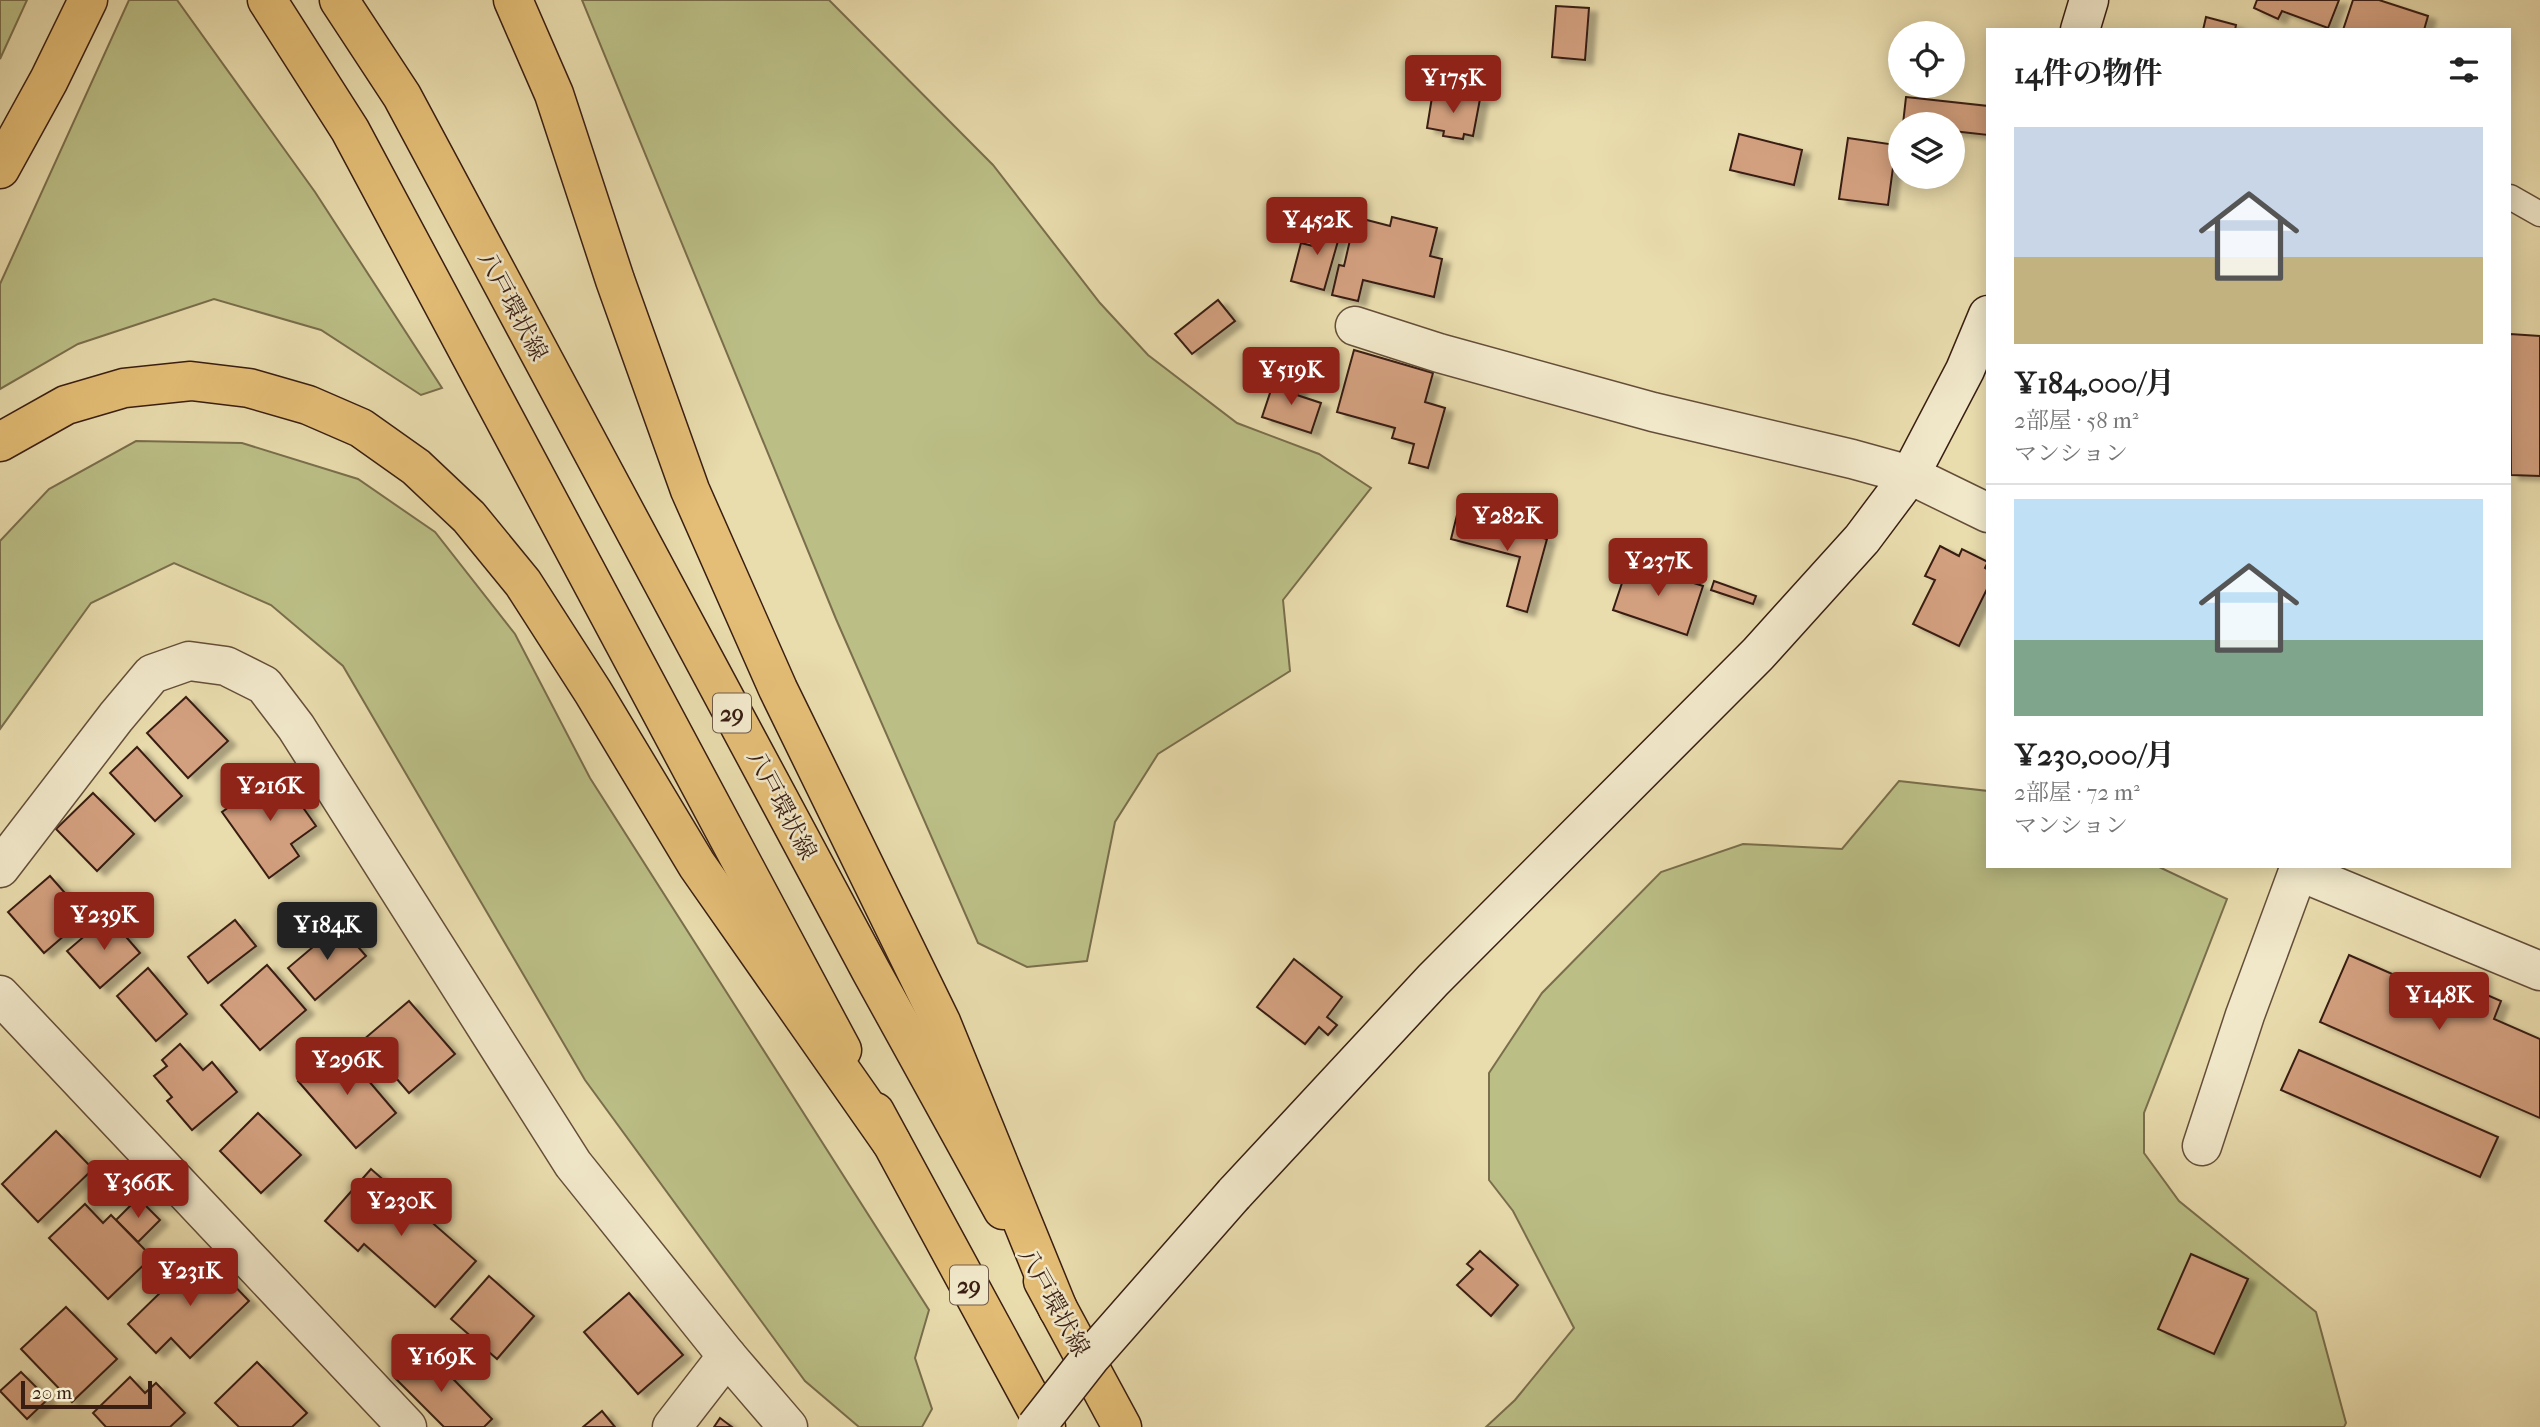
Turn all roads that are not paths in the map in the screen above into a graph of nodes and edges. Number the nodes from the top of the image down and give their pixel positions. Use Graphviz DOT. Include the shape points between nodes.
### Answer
graph roads {
  1 [pos="88,0"];
  2 [pos="267,0"];
  3 [pos="340,0"];
  4 [pos="513,0"];
  5 [pos="2089,0"];
  6 [pos="2081,28"];
  7 [pos="0,169"];
  8 [pos="2511,198"];
  9 [pos="2540,214"];
  10 [pos="1986,320"];
  11 [pos="1355,326"];
  12 [pos="0,442"];
  13 [pos="1910,475"];
  14 [pos="1986,512"];
  15 [pos="0,868"];
  16 [pos="2299,869"];
  17 [pos="2540,971"];
  18 [pos="0,995"];
  19 [pos="891,1142"];
  20 [pos="2202,1146"];
  21 [pos="1058,1309"];
  22 [pos="727,1356"];
  23 [pos="407,1427"];
  24 [pos="672,1427"];
  25 [pos="788,1427"];
  26 [pos="1036,1427"];
  27 [pos="1046,1427"];
  28 [pos="1122,1427"];
  1 -- 7 [label="main road"];
  2 -- 19 [label="main road, 29" via="350,130"];
  3 -- 21 [label="main road, 八戸環状線 / 29" via="402,96"];
  4 -- 21 [label="main road" via="554,94 690,490 778,689 941,1021"];
  5 -- 6 [label="street"];
  8 -- 9 [label="lane"];
  10 -- 13 [label="street"];
  11 -- 13 [label="street" via="1653,412"];
  12 -- 19 [label="main road" via="66,405 124,388 191,381 250,388 308,405 361,428 416,467 469,517 523,583 696,865"];
  13 -- 14 [label="street"];
  13 -- 26 [label="street, bridge" via="1862,539 1758,654 1433,980 1234,1194 1090,1358"];
  15 -- 22 [label="street" via="152,674 189,661 226,666 264,685 296,727 573,1164"];
  16 -- 17 [label="street"];
  16 -- 20 [label="street"];
  18 -- 23 [label="street"];
  19 -- 27 [label="main road, 29"];
  21 -- 28 [label="main road, 八戸環状線 / 29"];
  22 -- 24 [label="street"];
  22 -- 25 [label="street"];
}
